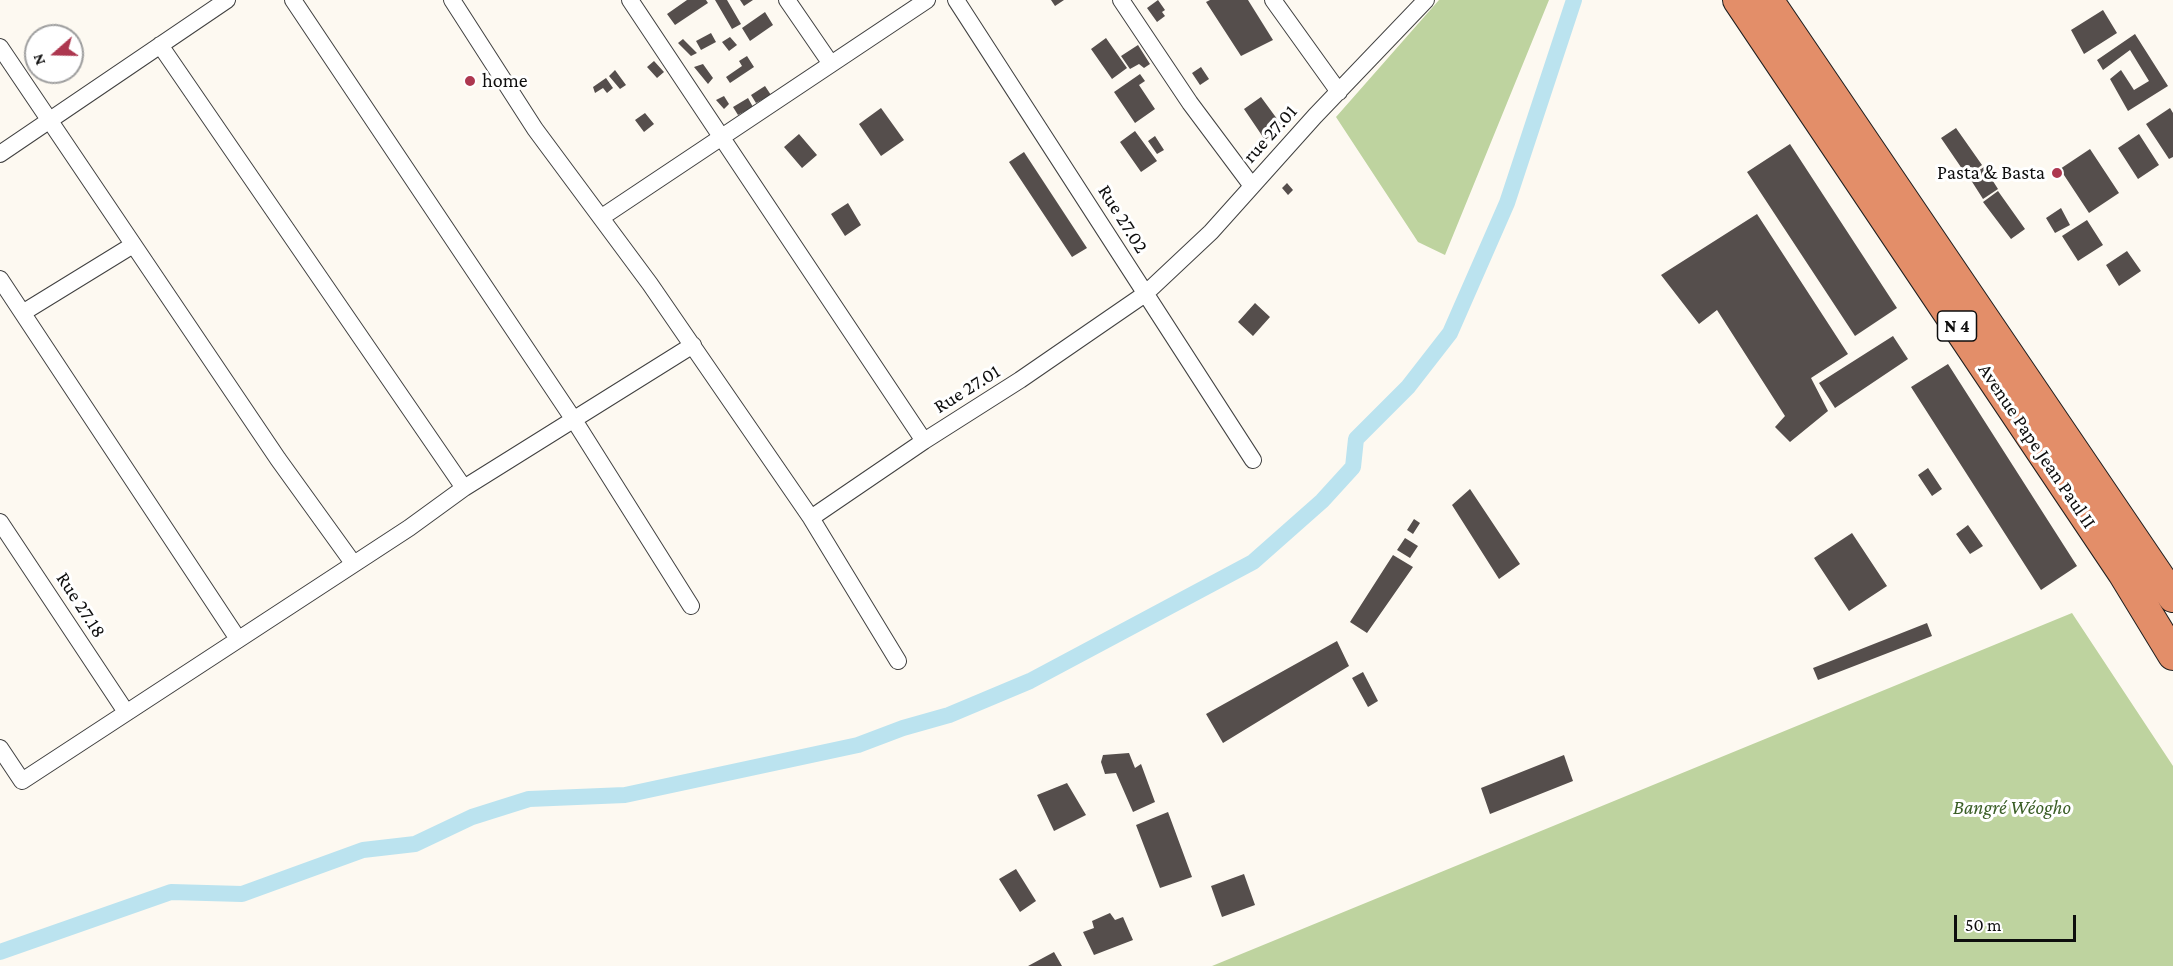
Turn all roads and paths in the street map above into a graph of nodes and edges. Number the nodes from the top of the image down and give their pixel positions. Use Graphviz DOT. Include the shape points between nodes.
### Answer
graph roads {
  1 [pos="226,0"];
  2 [pos="293,0"];
  3 [pos="453,0"];
  4 [pos="630,0"];
  5 [pos="788,0"];
  6 [pos="927,0"];
  7 [pos="956,0"];
  8 [pos="1121,0"];
  9 [pos="1273,0"];
  10 [pos="1738,0"];
  11 [pos="1768,0"];
  12 [pos="1424,1"];
  13 [pos="160,45"];
  14 [pos="0,47"];
  15 [pos="831,64"];
  16 [pos="1339,92"];
  17 [pos="49,122"];
  18 [pos="723,136"];
  19 [pos="0,154"];
  20 [pos="1252,186"];
  21 [pos="602,218"];
  22 [pos="134,245"];
  23 [pos="0,279"];
  24 [pos="1145,294"];
  25 [pos="24,312"];
  26 [pos="693,345"];
  27 [pos="574,420"];
  28 [pos="924,441"];
  29 [pos="1253,460"];
  30 [pos="464,489"];
  31 [pos="811,518"];
  32 [pos="0,522"];
  33 [pos="352,563"];
  34 [pos="2173,597"];
  35 [pos="691,606"];
  36 [pos="238,639"];
  37 [pos="2173,655"];
  38 [pos="898,661"];
  39 [pos="126,712"];
  40 [pos="0,748"];
  1 -- 13 [label="street"];
  2 -- 27 [label="street"];
  3 -- 21 [label="street" via="535,129"];
  4 -- 18 [label="street"];
  5 -- 15 [label="street"];
  6 -- 15 [label="street"];
  7 -- 24 [label="street, Rue 27.02"];
  8 -- 20 [label="street"];
  9 -- 16 [label="street"];
  10 -- 37 [label="highway, Avenue Pape Jean Paul II / N 4" via="2123,573"];
  11 -- 34 [label="highway, Avenue Pape Jean Paul II / N 4"];
  12 -- 16 [label="street, rue 27.01"];
  13 -- 17 [label="street"];
  13 -- 30 [label="street"];
  14 -- 17 [label="street"];
  15 -- 18 [label="street"];
  16 -- 20 [label="street, rue 27.01"];
  17 -- 19 [label="street"];
  17 -- 22 [label="street"];
  18 -- 21 [label="street"];
  18 -- 28 [label="street"];
  20 -- 24 [label="street, rue 27.01" via="1204,239"];
  21 -- 26 [label="street"];
  22 -- 25 [label="street"];
  22 -- 33 [label="street"];
  23 -- 25 [label="street"];
  24 -- 28 [label="street, Rue 27.01"];
  24 -- 29 [label="street, Rue 27.02"];
  25 -- 36 [label="street"];
  26 -- 27 [label="street"];
  26 -- 31 [label="street"];
  27 -- 30 [label="street"];
  27 -- 35 [label="street"];
  28 -- 31 [label="street, Rue 27.01"];
  30 -- 33 [label="street"];
  31 -- 38 [label="street"];
  32 -- 39 [label="street, Rue 27.18"];
  33 -- 36 [label="street"];
  36 -- 39 [label="street"];
  39 -- 40 [label="street" via="22,781"];
}
